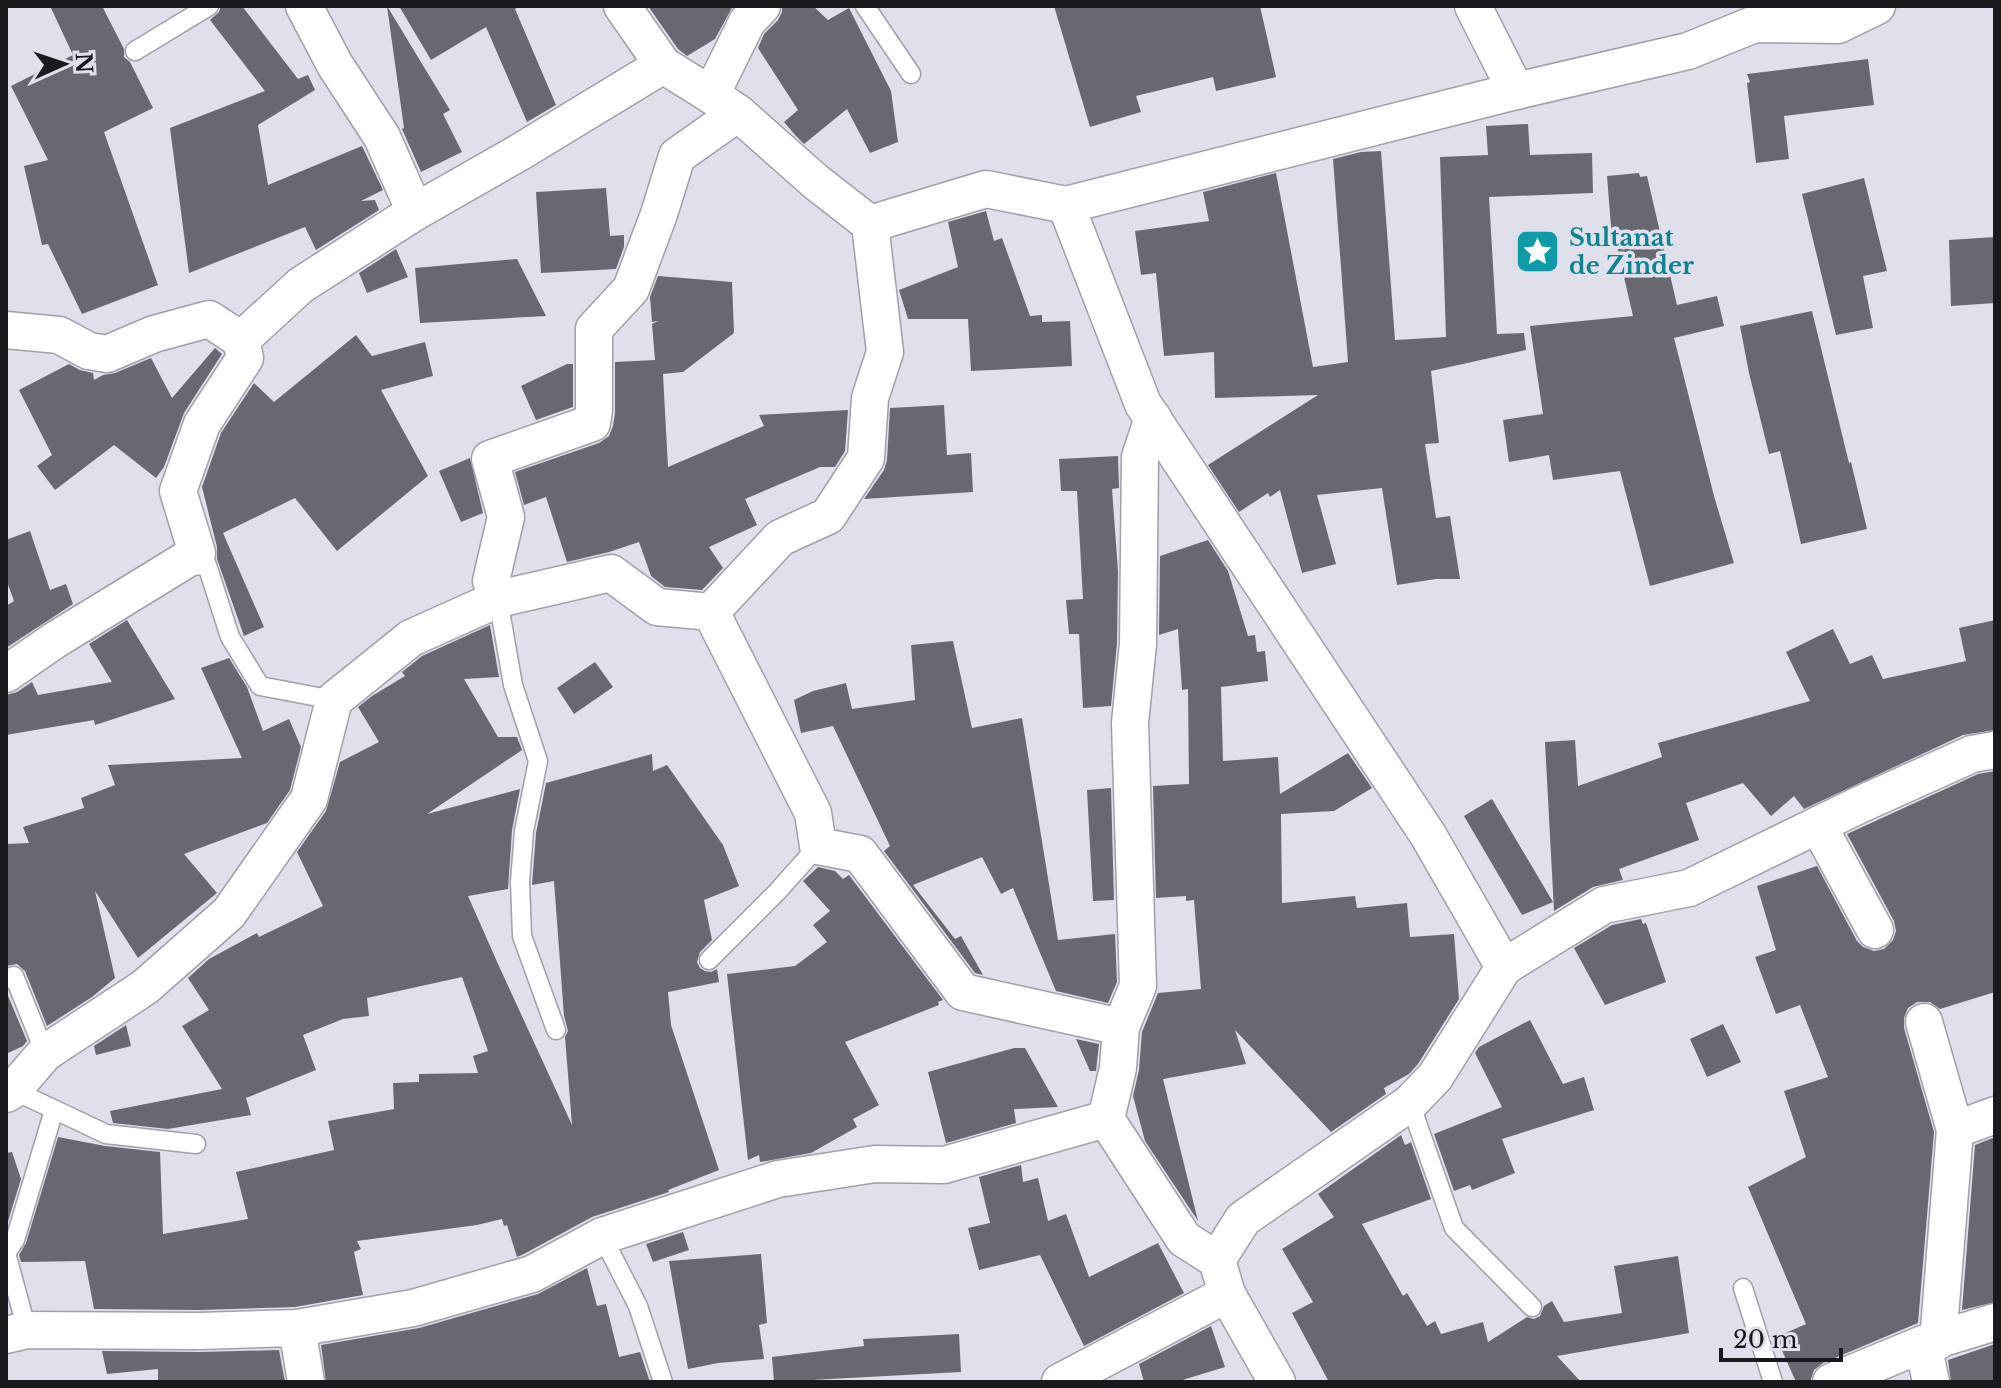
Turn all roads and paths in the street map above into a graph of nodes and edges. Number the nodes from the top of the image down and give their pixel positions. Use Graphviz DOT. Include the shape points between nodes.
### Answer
graph roads {
  1 [pos="209,6"];
  2 [pos="304,6"];
  3 [pos="622,6"];
  4 [pos="762,6"];
  5 [pos="865,6"];
  6 [pos="1473,6"];
  7 [pos="1877,6"];
  8 [pos="135,51"];
  9 [pos="663,65"];
  10 [pos="911,74"];
  11 [pos="1516,91"];
  12 [pos="725,104"];
  13 [pos="1066,205"];
  14 [pos="415,212"];
  15 [pos="870,224"];
  16 [pos="6,330"];
  17 [pos="241,340"];
  18 [pos="1153,418"];
  19 [pos="174,567"];
  20 [pos="498,599"];
  21 [pos="711,612"];
  22 [pos="6,674"];
  23 [pos="334,700"];
  24 [pos="1995,750"];
  25 [pos="1818,825"];
  26 [pos="818,846"];
  27 [pos="1875,930"];
  28 [pos="709,960"];
  29 [pos="1504,967"];
  30 [pos="6,979"];
  31 [pos="1924,1022"];
  32 [pos="1121,1027"];
  33 [pos="556,1030"];
  34 [pos="45,1053"];
  35 [pos="10,1092"];
  36 [pos="1410,1103"];
  37 [pos="54,1110"];
  38 [pos="1995,1115"];
  39 [pos="1106,1119"];
  40 [pos="1955,1130"];
  41 [pos="196,1144"];
  42 [pos="602,1236"];
  43 [pos="1217,1260"];
  44 [pos="1743,1288"];
  45 [pos="1227,1294"];
  46 [pos="1532,1307"];
  47 [pos="1995,1322"];
  48 [pos="297,1328"];
  49 [pos="16,1333"];
  50 [pos="1930,1343"];
  51 [pos="306,1382"];
  52 [pos="663,1382"];
  53 [pos="1060,1382"];
  54 [pos="1277,1382"];
  55 [pos="1773,1382"];
  56 [pos="1832,1382"];
  57 [pos="1931,1382"];
  1 -- 8 [label="lane"];
  2 -- 14 [label="street" via="382,137"];
  3 -- 9 [label="street"];
  4 -- 12 [label="street" via="747,22"];
  5 -- 10 [label="lane"];
  6 -- 11 [label="street"];
  7 -- 11 [label="street" via="1838,25 1755,24 1688,51"];
  9 -- 12 [label="street"];
  9 -- 14 [label="street"];
  11 -- 13 [label="street"];
  12 -- 15 [label="street"];
  12 -- 20 [label="street" via="677,156 631,289 594,329 592,423 490,459 506,517 491,581"];
  13 -- 15 [label="street" via="986,189"];
  13 -- 18 [label="street"];
  14 -- 17 [label="street" via="301,285"];
  15 -- 21 [label="street" via="885,352 870,398 866,458 828,516 780,538"];
  16 -- 17 [label="street" via="59,335 107,354 209,319"];
  17 -- 19 [label="street" via="245,358 202,424 178,491 197,553"];
  18 -- 29 [label="street" via="1428,835"];
  18 -- 32 [label="street" via="1140,457 1138,644 1130,723 1138,986"];
  19 -- 22 [label="street"];
  19 -- 23 [label="lane" via="207,565 230,637 260,686"];
  20 -- 21 [label="street" via="611,573 657,607"];
  20 -- 23 [label="street" via="411,638"];
  20 -- 33 [label="lane" via="513,685 538,761 524,831 522,936"];
  21 -- 26 [label="street" via="813,813"];
  23 -- 34 [label="street" via="309,799 229,913 145,987"];
  24 -- 25 [label="street" via="1972,754"];
  25 -- 27 [label="street"];
  25 -- 29 [label="street" via="1689,888 1604,905"];
  26 -- 28 [label="lane"];
  26 -- 32 [label="street" via="860,854 963,992"];
  29 -- 36 [label="street" via="1435,1077"];
  30 -- 34 [label="lane" via="14,976"];
  31 -- 40 [label="street"];
  32 -- 39 [label="street"];
  34 -- 35 [label="street"];
  35 -- 37 [label="lane"];
  36 -- 43 [label="street" via="1243,1219"];
  36 -- 46 [label="lane" via="1454,1228"];
  37 -- 41 [label="lane" via="106,1134"];
  37 -- 49 [label="lane" via="15,1240 6,1253"];
  38 -- 40 [label="street"];
  39 -- 42 [label="street" via="944,1165 875,1164 778,1179"];
  39 -- 43 [label="street" via="1184,1239"];
  40 -- 50 [label="street"];
  42 -- 48 [label="street" via="532,1274 413,1308"];
  42 -- 52 [label="lane" via="638,1306"];
  43 -- 45 [label="street"];
  44 -- 55 [label="lane"];
  45 -- 53 [label="street"];
  45 -- 54 [label="street"];
  47 -- 50 [label="street"];
  48 -- 49 [label="street"];
  48 -- 51 [label="street"];
  50 -- 56 [label="street"];
  50 -- 57 [label="street"];
}
